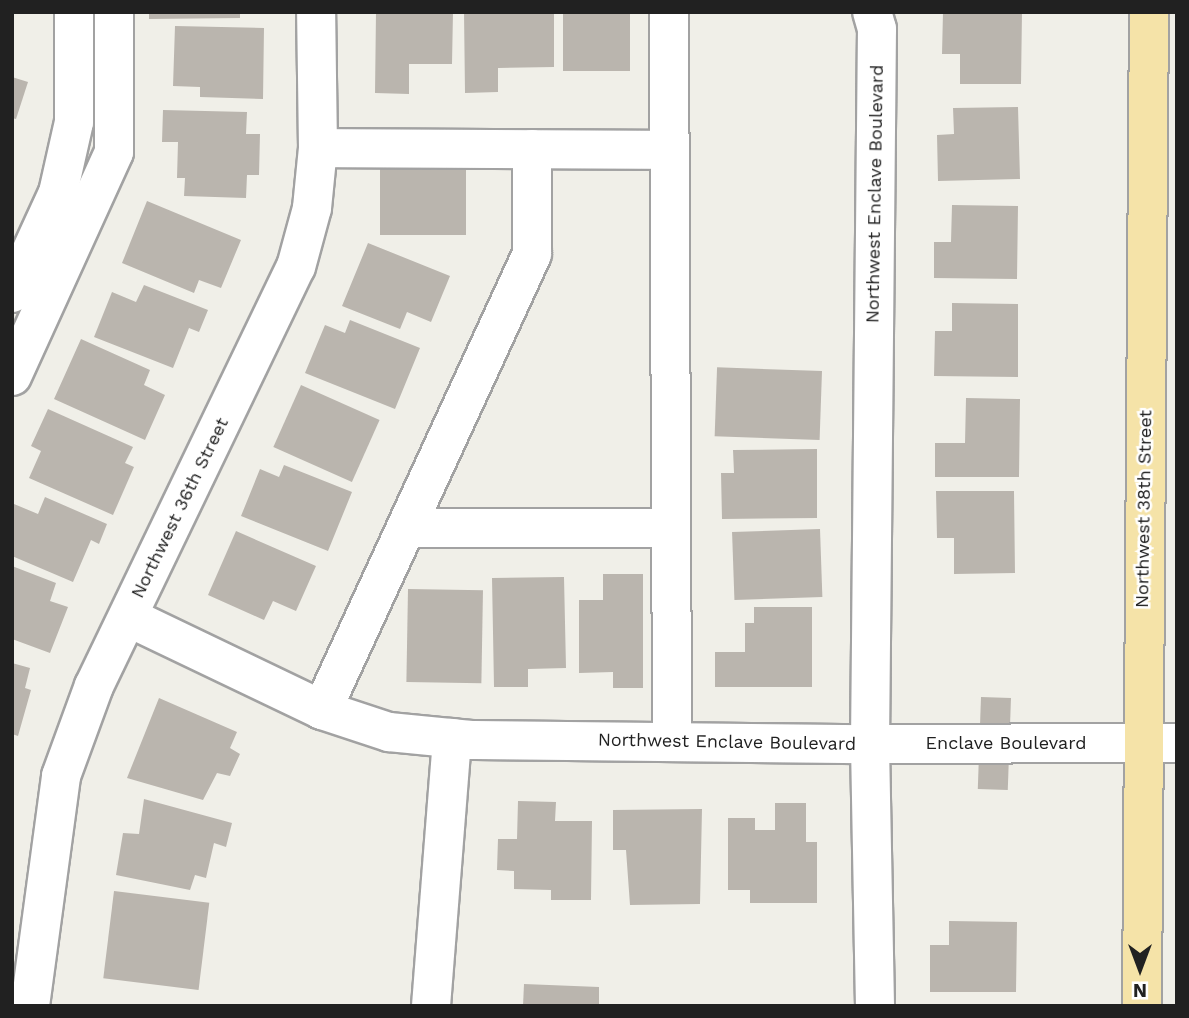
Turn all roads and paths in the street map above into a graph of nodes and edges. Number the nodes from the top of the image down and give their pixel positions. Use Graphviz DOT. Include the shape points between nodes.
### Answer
graph roads {
  1 [pos="74,12"];
  2 [pos="114,12"];
  3 [pos="316,12"];
  4 [pos="669,12"];
  5 [pos="872,12"];
  6 [pos="1149,12"];
  7 [pos="318,148"];
  8 [pos="532,149"];
  9 [pos="670,150"];
  10 [pos="12,293"];
  11 [pos="12,376"];
  12 [pos="406,528"];
  13 [pos="671,528"];
  14 [pos="128,617"];
  15 [pos="322,710"];
  16 [pos="452,738"];
  17 [pos="672,741"];
  18 [pos="1159,743"];
  19 [pos="870,744"];
  20 [pos="24,961"];
  21 [pos="30,1006"];
  22 [pos="431,1006"];
  23 [pos="875,1006"];
  24 [pos="1142,1006"];
  1 -- 10 [label="street" via="74,122 58,193"];
  2 -- 11 [label="street" via="114,152"];
  3 -- 7 [label="street, Northwest 36th Street"];
  4 -- 9 [label="street"];
  5 -- 19 [label="street, Northwest Enclave Boulevard" via="877,43"];
  6 -- 18 [label="main road, Northwest 38th Street"];
  7 -- 8 [label="street"];
  7 -- 14 [label="street, Northwest 36th Street" via="312,208 296,267"];
  8 -- 9 [label="street"];
  8 -- 12 [label="street" via="532,254"];
  9 -- 13 [label="street"];
  12 -- 13 [label="street"];
  12 -- 15 [label="street"];
  13 -- 17 [label="street"];
  14 -- 15 [label="street, Northwest Enclave Boulevard"];
  14 -- 20 [label="street, Northwest 36th Street" via="94,686 61,776"];
  15 -- 16 [label="street, Northwest Enclave Boulevard" via="389,732"];
  16 -- 17 [label="street, Northwest Enclave Boulevard"];
  16 -- 22 [label="street"];
  17 -- 19 [label="street, Northwest Enclave Boulevard"];
  18 -- 19 [label="street, Enclave Boulevard"];
  18 -- 24 [label="main road, Northwest 38th Street"];
  19 -- 23 [label="street"];
  20 -- 21 [label="street, Northwest 36th Street"];
}
